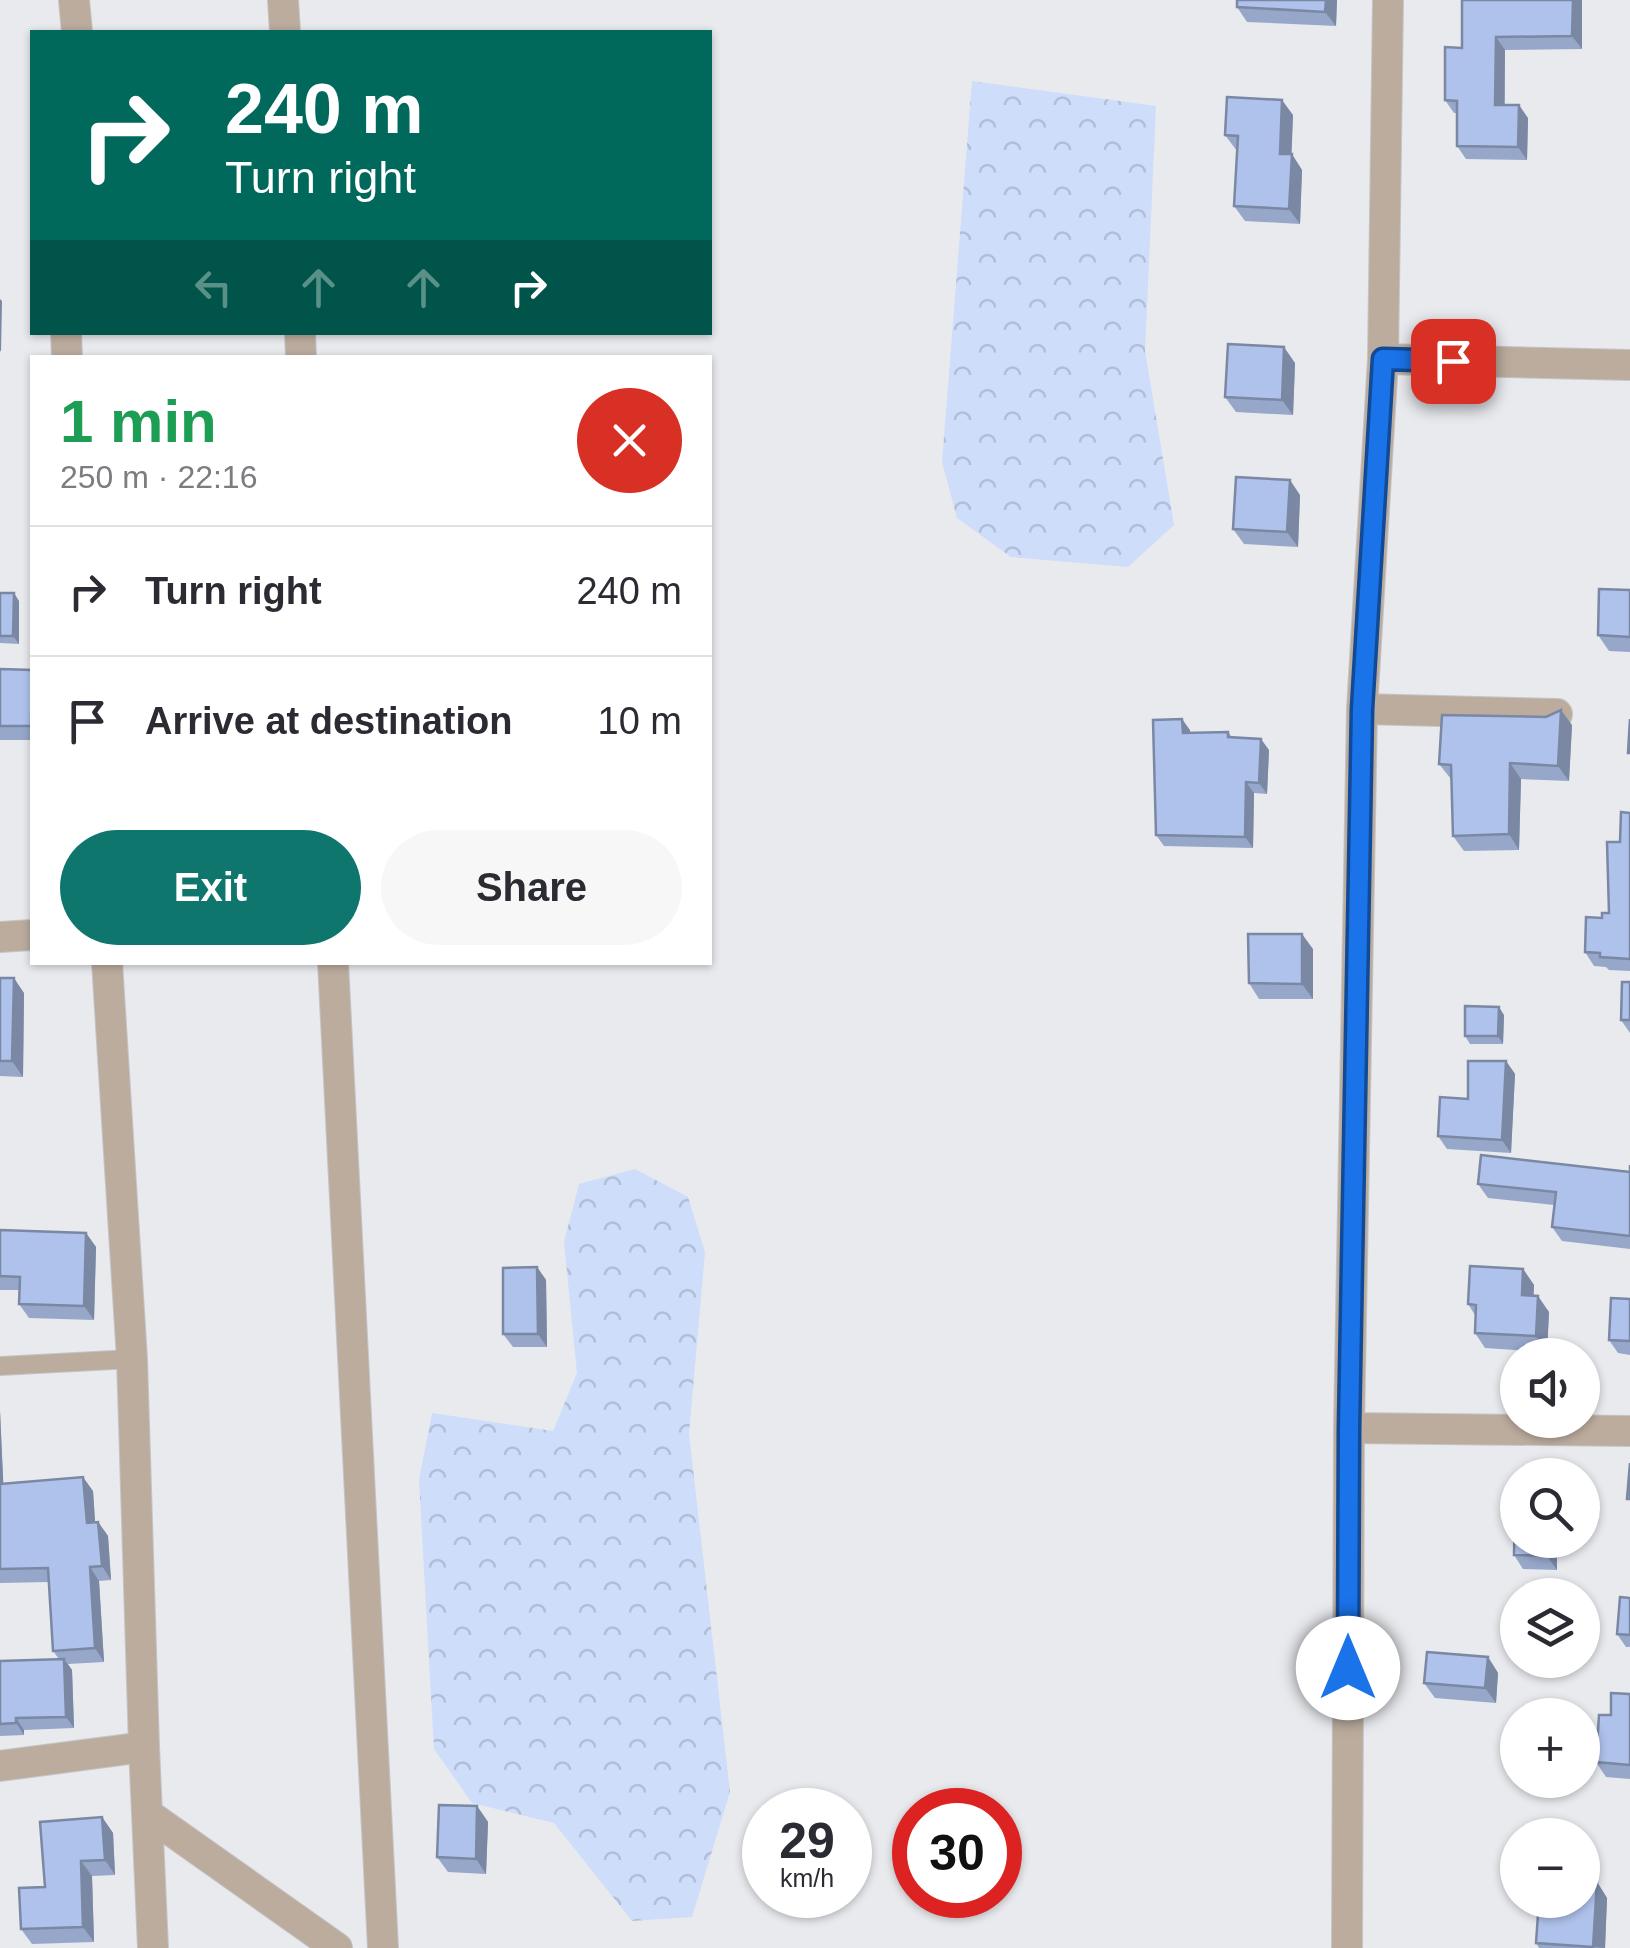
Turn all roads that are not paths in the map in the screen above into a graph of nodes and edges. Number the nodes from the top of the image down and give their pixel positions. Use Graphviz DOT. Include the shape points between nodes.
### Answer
graph roads {
  1 [pos="74,0"];
  2 [pos="283,0"];
  3 [pos="1388,0"];
  4 [pos="78,30"];
  5 [pos="285,30"];
  6 [pos="1383,359"];
  7 [pos="1630,365"];
  8 [pos="1362,709"];
  9 [pos="1557,714"];
  10 [pos="30,935"];
  11 [pos="0,936"];
  12 [pos="107,965"];
  13 [pos="333,965"];
  14 [pos="132,1359"];
  15 [pos="0,1366"];
  16 [pos="1349,1428"];
  17 [pos="1630,1431"];
  18 [pos="144,1748"];
  19 [pos="0,1766"];
  20 [pos="149,1815"];
  21 [pos="153,1948"];
  22 [pos="337,1948"];
  23 [pos="384,1948"];
  24 [pos="1348,1948"];
  1 -- 4 [label="street"];
  2 -- 5 [label="street"];
  3 -- 6 [label="street"];
  6 -- 7 [label="street"];
  6 -- 8 [label="street"];
  8 -- 9 [label="street"];
  8 -- 16 [label="street"];
  10 -- 11 [label="street"];
  12 -- 14 [label="street"];
  13 -- 23 [label="street"];
  14 -- 15 [label="lane"];
  14 -- 18 [label="street"];
  16 -- 17 [label="street"];
  16 -- 24 [label="street"];
  18 -- 19 [label="street"];
  18 -- 20 [label="street"];
  20 -- 21 [label="street"];
  20 -- 22 [label="street"];
}
